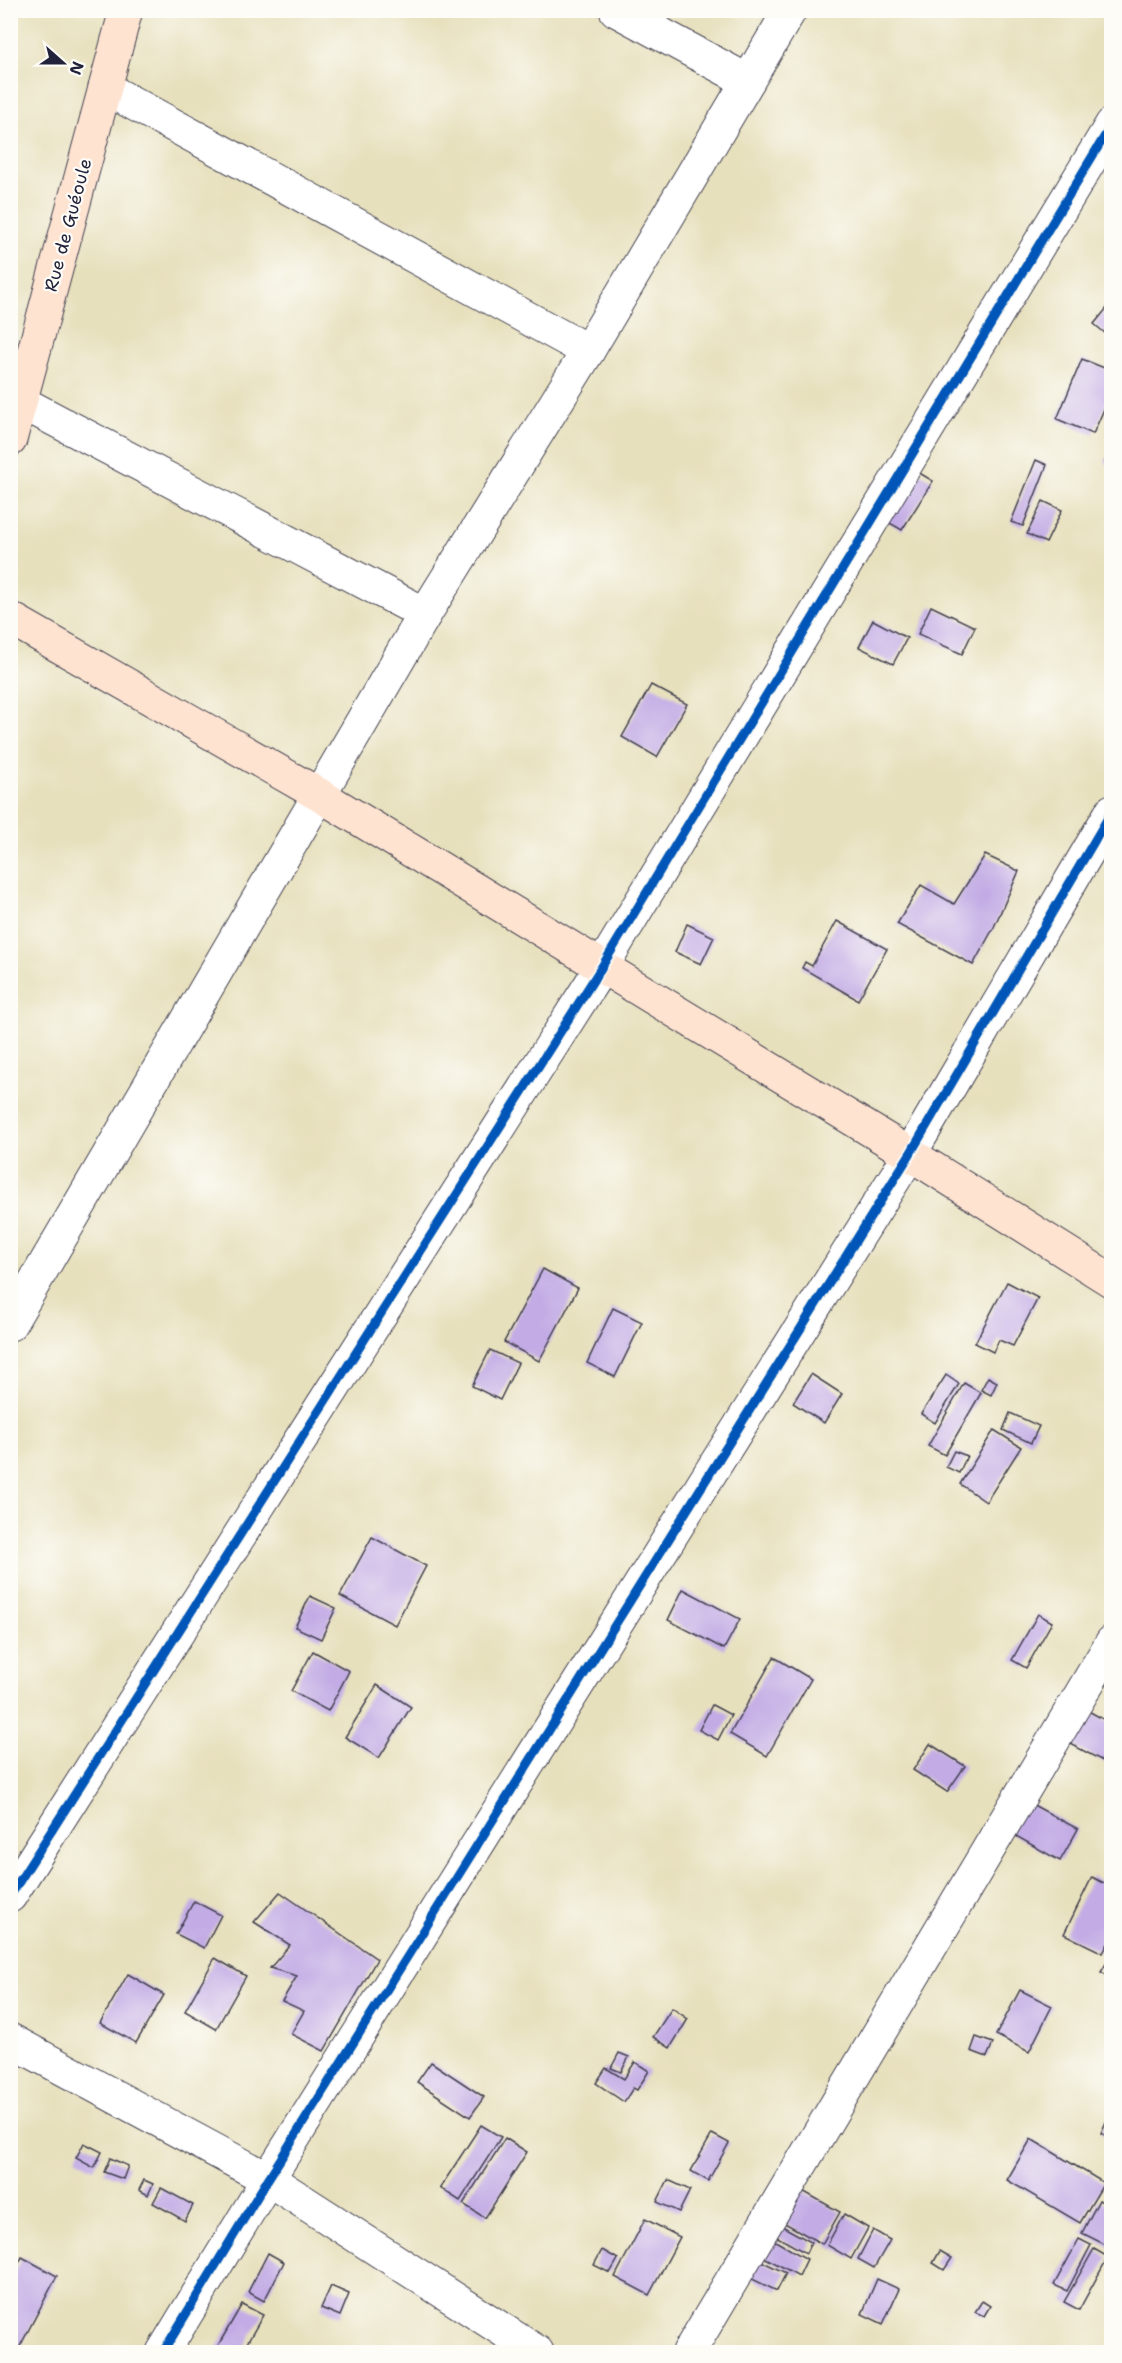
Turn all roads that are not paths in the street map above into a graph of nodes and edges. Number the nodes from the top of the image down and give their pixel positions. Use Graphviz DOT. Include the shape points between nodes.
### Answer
graph roads {
  1 [pos="126,10"];
  2 [pos="616,10"];
  3 [pos="790,10"];
  4 [pos="748,81"];
  5 [pos="105,88"];
  6 [pos="1112,124"];
  7 [pos="588,351"];
  8 [pos="21,402"];
  9 [pos="10,440"];
  10 [pos="425,614"];
  11 [pos="10,618"];
  12 [pos="318,794"];
  13 [pos="1112,811"];
  14 [pos="602,968"];
  15 [pos="910,1154"];
  16 [pos="1112,1281"];
  17 [pos="10,1324"];
  18 [pos="1112,1642"];
  19 [pos="10,1896"];
  20 [pos="10,2040"];
  21 [pos="268,2179"];
  22 [pos="163,2352"];
  23 [pos="537,2352"];
  24 [pos="688,2352"];
  1 -- 5 [label="main road, Rue de Guéoule"];
  2 -- 4 [label="street"];
  3 -- 4 [label="street"];
  4 -- 7 [label="street"];
  5 -- 7 [label="street"];
  5 -- 8 [label="main road, Rue de Guéoule"];
  6 -- 14 [label="street"];
  7 -- 10 [label="street"];
  8 -- 9 [label="main road, Rue de Guéoule"];
  8 -- 10 [label="street"];
  10 -- 12 [label="street"];
  11 -- 12 [label="main road"];
  12 -- 14 [label="main road"];
  12 -- 17 [label="street"];
  13 -- 15 [label="street"];
  14 -- 15 [label="main road"];
  14 -- 19 [label="street"];
  15 -- 16 [label="main road"];
  15 -- 21 [label="street"];
  18 -- 24 [label="street"];
  20 -- 21 [label="street"];
  21 -- 22 [label="street"];
  21 -- 23 [label="street"];
}
